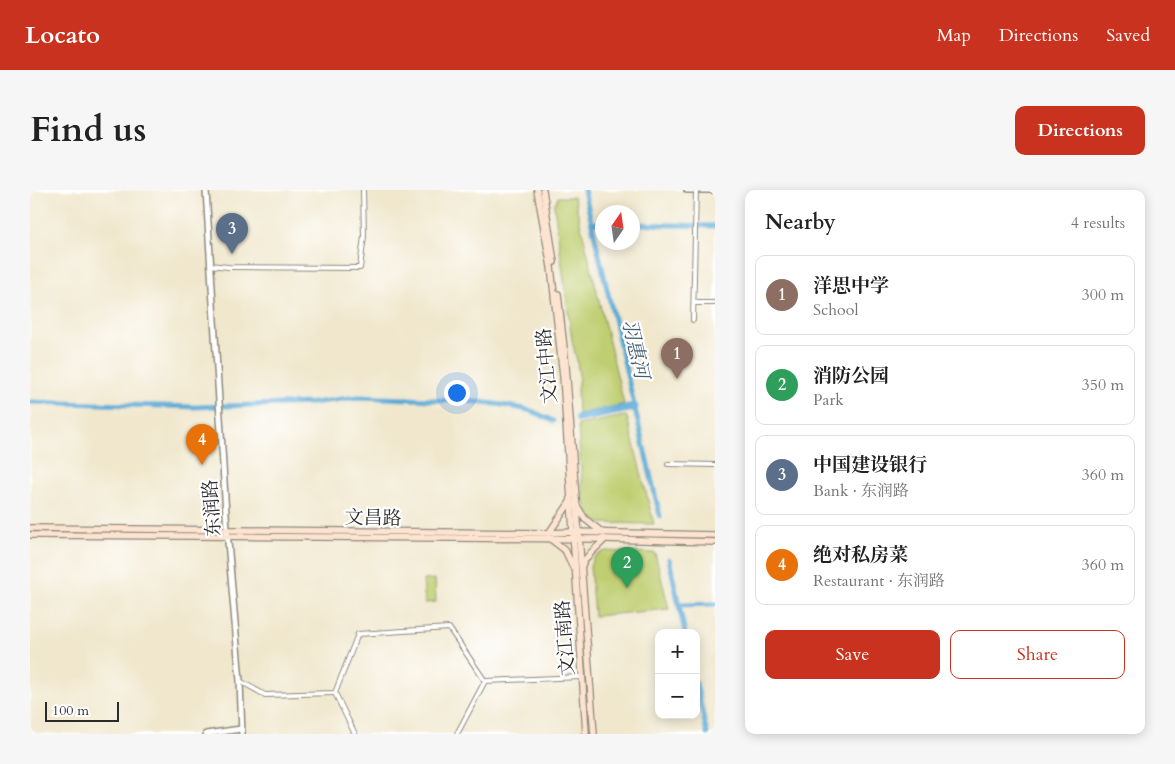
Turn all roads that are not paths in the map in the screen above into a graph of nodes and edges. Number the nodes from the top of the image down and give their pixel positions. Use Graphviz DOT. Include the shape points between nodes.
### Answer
graph roads {
  1 [pos="206,190"];
  2 [pos="363,190"];
  3 [pos="537,190"];
  4 [pos="543,190"];
  5 [pos="687,190"];
  6 [pos="696,190"];
  7 [pos="715,190"];
  8 [pos="210,264"];
  9 [pos="694,303"];
  10 [pos="715,303"];
  11 [pos="693,320"];
  12 [pos="668,464"];
  13 [pos="715,465"];
  14 [pos="573,504"];
  15 [pos="30,528"];
  16 [pos="575,532"];
  17 [pos="227,533"];
  18 [pos="30,535"];
  19 [pos="715,535"];
  20 [pos="550,536"];
  21 [pos="604,536"];
  22 [pos="572,540"];
  23 [pos="580,540"];
  24 [pos="715,542"];
  25 [pos="582,567"];
  26 [pos="575,570"];
  27 [pos="582,677"];
  28 [pos="240,681"];
  29 [pos="486,681"];
  30 [pos="335,693"];
  31 [pos="241,732"];
  32 [pos="206,734"];
  33 [pos="355,734"];
  34 [pos="457,734"];
  35 [pos="586,734"];
  36 [pos="594,734"];
  1 -- 8 [label="street, 东润路"];
  2 -- 8 [label="street" via="364,236 360,268 228,267"];
  3 -- 14 [label="main road, 文江中路" via="551,266"];
  4 -- 14 [label="main road, 文江中路" via="566,366"];
  5 -- 6 [label="street"];
  6 -- 7 [label="street"];
  6 -- 9 [label="street"];
  8 -- 17 [label="street, 东润路"];
  9 -- 10 [label="street"];
  9 -- 11 [label="street"];
  12 -- 13 [label="street"];
  14 -- 16 [label="main road, 文江中路"];
  14 -- 20 [label="main road"];
  14 -- 21 [label="main road"];
  15 -- 17 [label="main road, 文昌路"];
  16 -- 20 [label="main road, 文昌路"];
  16 -- 21 [label="main road, 文昌路"];
  16 -- 22 [label="main road, 文江中路"];
  16 -- 23 [label="main road, 文江中路"];
  17 -- 18 [label="main road, 文昌路"];
  17 -- 20 [label="main road, 文昌路"];
  17 -- 28 [label="street, 东润路"];
  19 -- 21 [label="main road, 文昌路"];
  20 -- 22 [label="main road, 文昌路"];
  20 -- 26 [label="main road" via="565,550"];
  21 -- 23 [label="main road, 文昌路"];
  21 -- 24 [label="main road, 文昌路"];
  21 -- 25 [label="main road" via="587,555"];
  22 -- 23 [label="main road, 文昌路"];
  22 -- 26 [label="main road, 文江南路"];
  23 -- 25 [label="main road, 文江南路"];
  25 -- 36 [label="main road, 文江南路"];
  26 -- 27 [label="main road, 文江南路"];
  27 -- 29 [label="street"];
  27 -- 35 [label="main road, 文江南路"];
  28 -- 30 [label="street" via="265,695"];
  28 -- 31 [label="street, 东润路"];
  29 -- 30 [label="street" via="449,628 358,634"];
  29 -- 34 [label="street"];
  30 -- 33 [label="street"];
  31 -- 32 [label="street"];
}
